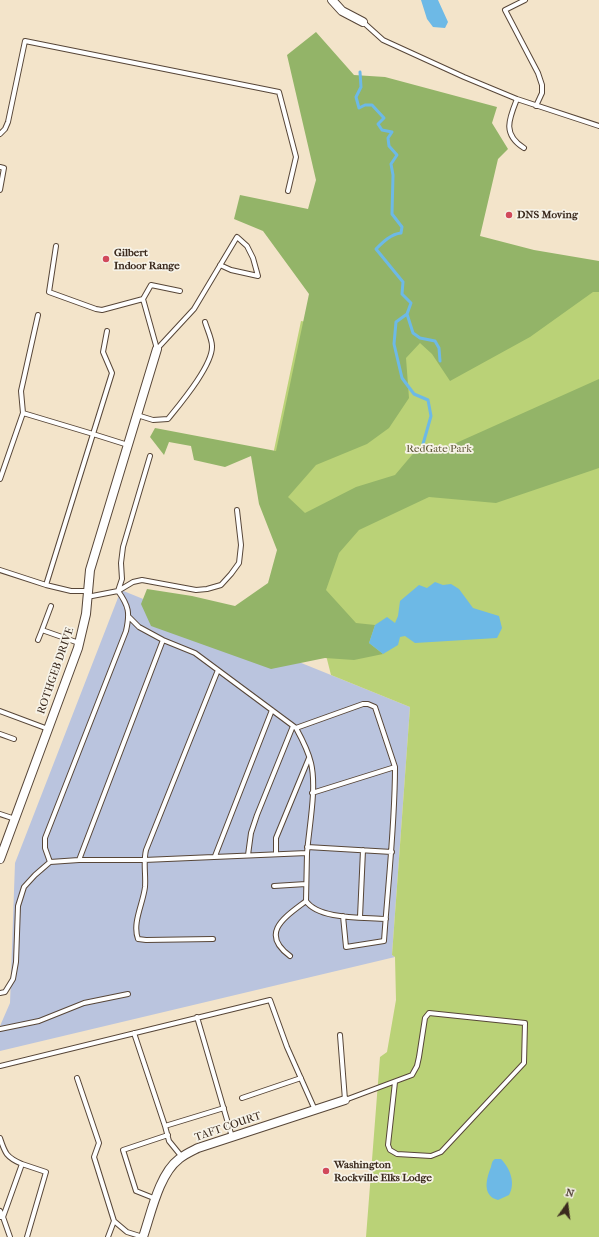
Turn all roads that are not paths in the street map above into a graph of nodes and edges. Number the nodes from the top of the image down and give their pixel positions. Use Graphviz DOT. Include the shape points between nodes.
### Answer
graph roads {
  1 [pos="332,0"];
  2 [pos="525,0"];
  3 [pos="363,22"];
  4 [pos="517,99"];
  5 [pos="536,106"];
  6 [pos="599,126"];
  7 [pos="0,134"];
  8 [pos="524,148"];
  9 [pos="0,167"];
  10 [pos="0,190"];
  11 [pos="288,191"];
  12 [pos="56,246"];
  13 [pos="220,265"];
  14 [pos="180,291"];
  15 [pos="142,299"];
  16 [pos="38,315"];
  17 [pos="205,322"];
  18 [pos="106,331"];
  19 [pos="157,349"];
  20 [pos="23,413"];
  21 [pos="137,415"];
  22 [pos="93,434"];
  23 [pos="128,444"];
  24 [pos="150,456"];
  25 [pos="0,479"];
  26 [pos="237,510"];
  27 [pos="0,570"];
  28 [pos="46,585"];
  29 [pos="118,591"];
  30 [pos="88,594"];
  31 [pos="51,606"];
  32 [pos="129,617"];
  33 [pos="42,630"];
  34 [pos="38,640"];
  35 [pos="164,640"];
  36 [pos="80,643"];
  37 [pos="218,670"];
  38 [pos="272,710"];
  39 [pos="0,711"];
  40 [pos="295,727"];
  41 [pos="48,729"];
  42 [pos="0,734"];
  43 [pos="14,739"];
  44 [pos="309,757"];
  45 [pos="395,767"];
  46 [pos="312,793"];
  47 [pos="0,814"];
  48 [pos="14,820"];
  49 [pos="307,848"];
  50 [pos="363,850"];
  51 [pos="392,852"];
  52 [pos="306,853"];
  53 [pos="276,854"];
  54 [pos="248,855"];
  55 [pos="215,856"];
  56 [pos="0,859"];
  57 [pos="79,860"];
  58 [pos="144,860"];
  59 [pos="50,862"];
  60 [pos="306,884"];
  61 [pos="274,886"];
  62 [pos="306,901"];
  63 [pos="343,916"];
  64 [pos="360,917"];
  65 [pos="386,919"];
  66 [pos="213,939"];
  67 [pos="290,956"];
  68 [pos="0,993"];
  69 [pos="128,994"];
  70 [pos="197,1017"];
  71 [pos="0,1029"];
  72 [pos="134,1033"];
  73 [pos="340,1035"];
  74 [pos="0,1066"];
  75 [pos="77,1078"];
  76 [pos="301,1078"];
  77 [pos="395,1082"];
  78 [pos="242,1098"];
  79 [pos="345,1100"];
  80 [pos="224,1108"];
  81 [pos="315,1110"];
  82 [pos="165,1126"];
  83 [pos="168,1135"];
  84 [pos="232,1137"];
  85 [pos="0,1138"];
  86 [pos="182,1157"];
  87 [pos="22,1164"];
  88 [pos="156,1200"];
  89 [pos="0,1211"];
  90 [pos="1,1217"];
  91 [pos="114,1221"];
  92 [pos="10,1237"];
  93 [pos="27,1237"];
  94 [pos="108,1237"];
  95 [pos="143,1237"];
  1 -- 3 [label="street" via="342,12"];
  2 -- 5 [label="lane" via="505,10 542,85 542,93"];
  3 -- 4 [label="lane" via="383,40"];
  4 -- 5 [label="lane"];
  4 -- 8 [label="lane" via="509,128 516,143"];
  5 -- 6 [label="lane"];
  7 -- 11 [label="lane" via="8,122 25,41 280,92 296,157"];
  9 -- 10 [label="lane" via="4,168"];
  12 -- 15 [label="lane" via="49,292 102,310"];
  13 -- 13 [label="lane" via="237,238 247,246 258,276"];
  13 -- 19 [label="lane" via="194,309"];
  14 -- 15 [label="lane" via="151,285"];
  15 -- 19 [label="lane"];
  16 -- 20 [label="lane" via="21,391"];
  17 -- 21 [label="lane" via="212,346 210,357 188,392 168,419 153,420"];
  18 -- 22 [label="lane" via="103,352 112,373"];
  19 -- 21 [label="street, ROTHGEB DRIVE"];
  20 -- 22 [label="lane"];
  20 -- 25 [label="lane"];
  21 -- 23 [label="street, ROTHGEB DRIVE"];
  22 -- 23 [label="lane"];
  22 -- 28 [label="lane"];
  23 -- 30 [label="street, ROTHGEB DRIVE" via="90,570"];
  24 -- 29 [label="lane" via="123,547 122,579"];
  26 -- 29 [label="lane" via="241,545 239,563 221,585 196,590 142,580"];
  27 -- 28 [label="lane"];
  28 -- 30 [label="lane"];
  29 -- 30 [label="lane"];
  29 -- 32 [label="lane" via="126,602"];
  30 -- 36 [label="street, ROTHGEB DRIVE"];
  31 -- 33 [label="lane"];
  32 -- 35 [label="lane" via="139,626"];
  32 -- 59 [label="lane" via="126,631 45,838 45,848"];
  33 -- 34 [label="lane"];
  33 -- 36 [label="lane"];
  35 -- 37 [label="lane" via="195,653"];
  35 -- 57 [label="lane"];
  36 -- 41 [label="street, ROTHGEB DRIVE"];
  37 -- 38 [label="lane"];
  37 -- 58 [label="lane"];
  38 -- 40 [label="lane"];
  38 -- 55 [label="lane"];
  39 -- 41 [label="lane"];
  40 -- 44 [label="lane"];
  40 -- 45 [label="lane" via="368,704 375,707"];
  40 -- 54 [label="lane" via="257,815"];
  41 -- 48 [label="street, ROTHGEB DRIVE"];
  42 -- 43 [label="lane"];
  44 -- 46 [label="lane"];
  44 -- 53 [label="lane" via="278,832"];
  45 -- 46 [label="lane"];
  45 -- 51 [label="lane"];
  46 -- 49 [label="lane"];
  47 -- 48 [label="lane"];
  48 -- 56 [label="street, ROTHGEB DRIVE"];
  49 -- 50 [label="lane"];
  49 -- 52 [label="lane"];
  50 -- 51 [label="lane"];
  50 -- 64 [label="lane"];
  51 -- 65 [label="lane"];
  52 -- 53 [label="lane"];
  52 -- 60 [label="lane"];
  53 -- 54 [label="lane"];
  54 -- 55 [label="lane"];
  55 -- 58 [label="lane"];
  57 -- 58 [label="lane"];
  57 -- 59 [label="lane"];
  58 -- 66 [label="lane" via="145,887 136,932 138,939"];
  59 -- 68 [label="lane" via="24,887 18,906 13,979 5,992"];
  60 -- 61 [label="lane"];
  60 -- 62 [label="lane"];
  62 -- 63 [label="lane" via="310,907 322,913"];
  62 -- 67 [label="lane" via="279,923 276,933 276,941"];
  63 -- 64 [label="lane"];
  63 -- 65 [label="lane" via="346,947 384,941"];
  64 -- 65 [label="lane"];
  69 -- 71 [label="lane" via="84,1003 39,1021"];
  70 -- 72 [label="lane"];
  70 -- 76 [label="lane" via="270,1000"];
  70 -- 80 [label="lane"];
  72 -- 74 [label="lane"];
  72 -- 82 [label="lane"];
  73 -- 79 [label="lane"];
  75 -- 91 [label="lane" via="99,1143 94,1157"];
  76 -- 78 [label="lane"];
  76 -- 81 [label="lane"];
  77 -- 77 [label="lane" via="412,1075 417,1066 424,1018 429,1013 524,1023 524,1063 441,1152 431,1156 396,1154 390,1150 388,1145"];
  77 -- 79 [label="lane"];
  79 -- 81 [label="street, TAFT COURT"];
  80 -- 82 [label="lane"];
  80 -- 84 [label="lane"];
  81 -- 84 [label="street, TAFT COURT"];
  82 -- 83 [label="lane"];
  83 -- 86 [label="lane" via="169,1141"];
  83 -- 88 [label="lane" via="124,1150 136,1191"];
  84 -- 86 [label="street, TAFT COURT" via="198,1148"];
  85 -- 87 [label="lane" via="6,1154"];
  86 -- 88 [label="street, TAFT COURT" via="168,1171"];
  87 -- 90 [label="lane"];
  87 -- 93 [label="lane" via="46,1172"];
  88 -- 95 [label="street, TAFT COURT"];
  89 -- 90 [label="lane"];
  90 -- 92 [label="lane"];
  91 -- 94 [label="lane"];
  91 -- 95 [label="lane" via="128,1232"];
}
